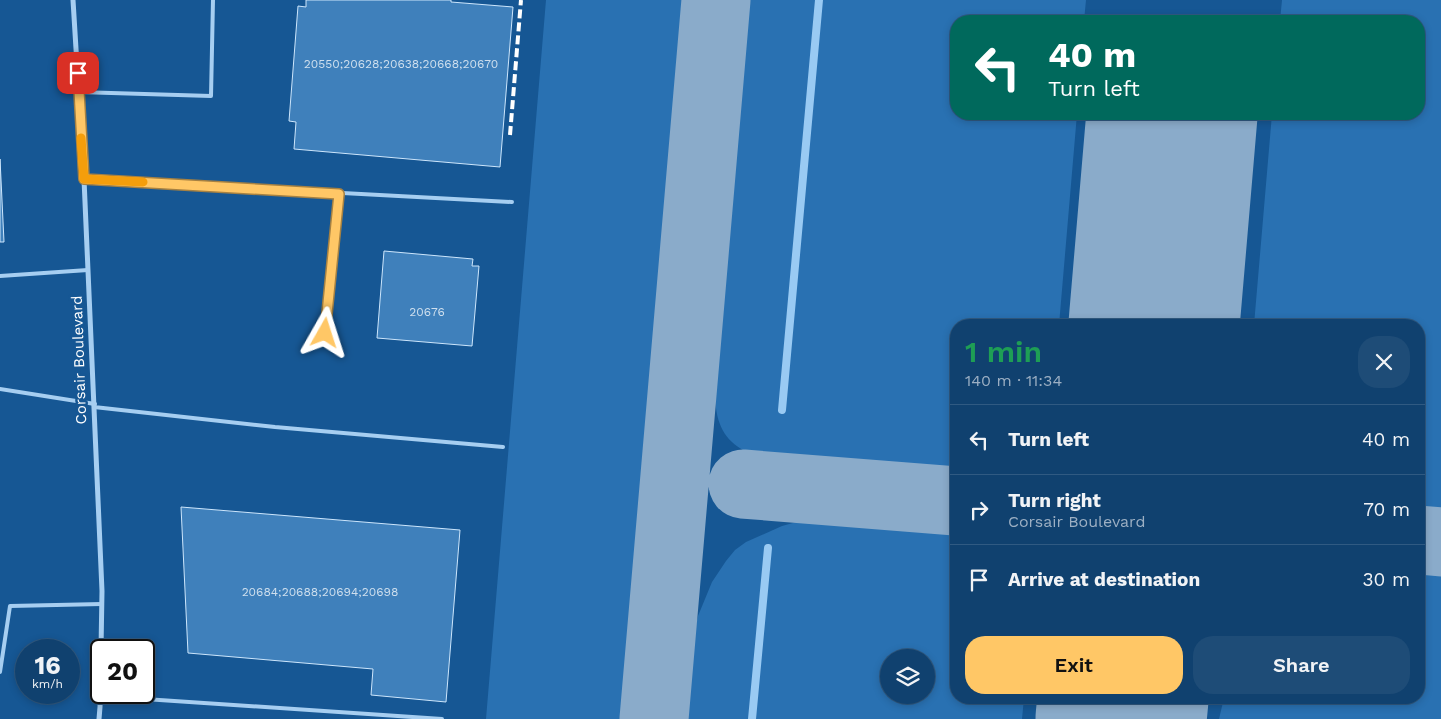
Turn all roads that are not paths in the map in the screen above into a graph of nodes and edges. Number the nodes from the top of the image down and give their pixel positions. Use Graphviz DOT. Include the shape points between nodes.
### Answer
graph roads {
  1 [pos="73,0"];
  2 [pos="213,0"];
  3 [pos="78,92"];
  4 [pos="84,179"];
  5 [pos="339,194"];
  6 [pos="512,202"];
  7 [pos="88,270"];
  8 [pos="0,276"];
  9 [pos="325,333"];
  10 [pos="0,389"];
  11 [pos="94,406"];
  12 [pos="503,447"];
  13 [pos="102,604"];
  14 [pos="101,639"];
  15 [pos="0,672"];
  16 [pos="155,700"];
  17 [pos="100,704"];
  18 [pos="99,719"];
  19 [pos="442,719"];
  1 -- 3 [label="street, Corsair Boulevard"];
  2 -- 3 [label="lane" via="210,96"];
  3 -- 4 [label="street, Corsair Boulevard"];
  4 -- 5 [label="lane"];
  4 -- 7 [label="street, Corsair Boulevard"];
  5 -- 6 [label="lane"];
  5 -- 9 [label="lane"];
  7 -- 8 [label="lane"];
  7 -- 11 [label="street, Corsair Boulevard"];
  10 -- 11 [label="lane"];
  11 -- 12 [label="lane" via="276,427"];
  11 -- 13 [label="street, Corsair Boulevard"];
  13 -- 14 [label="street, Corsair Boulevard"];
  13 -- 15 [label="lane" via="10,606"];
  16 -- 19 [label="lane"];
  17 -- 18 [label="street, Corsair Boulevard"];
}
